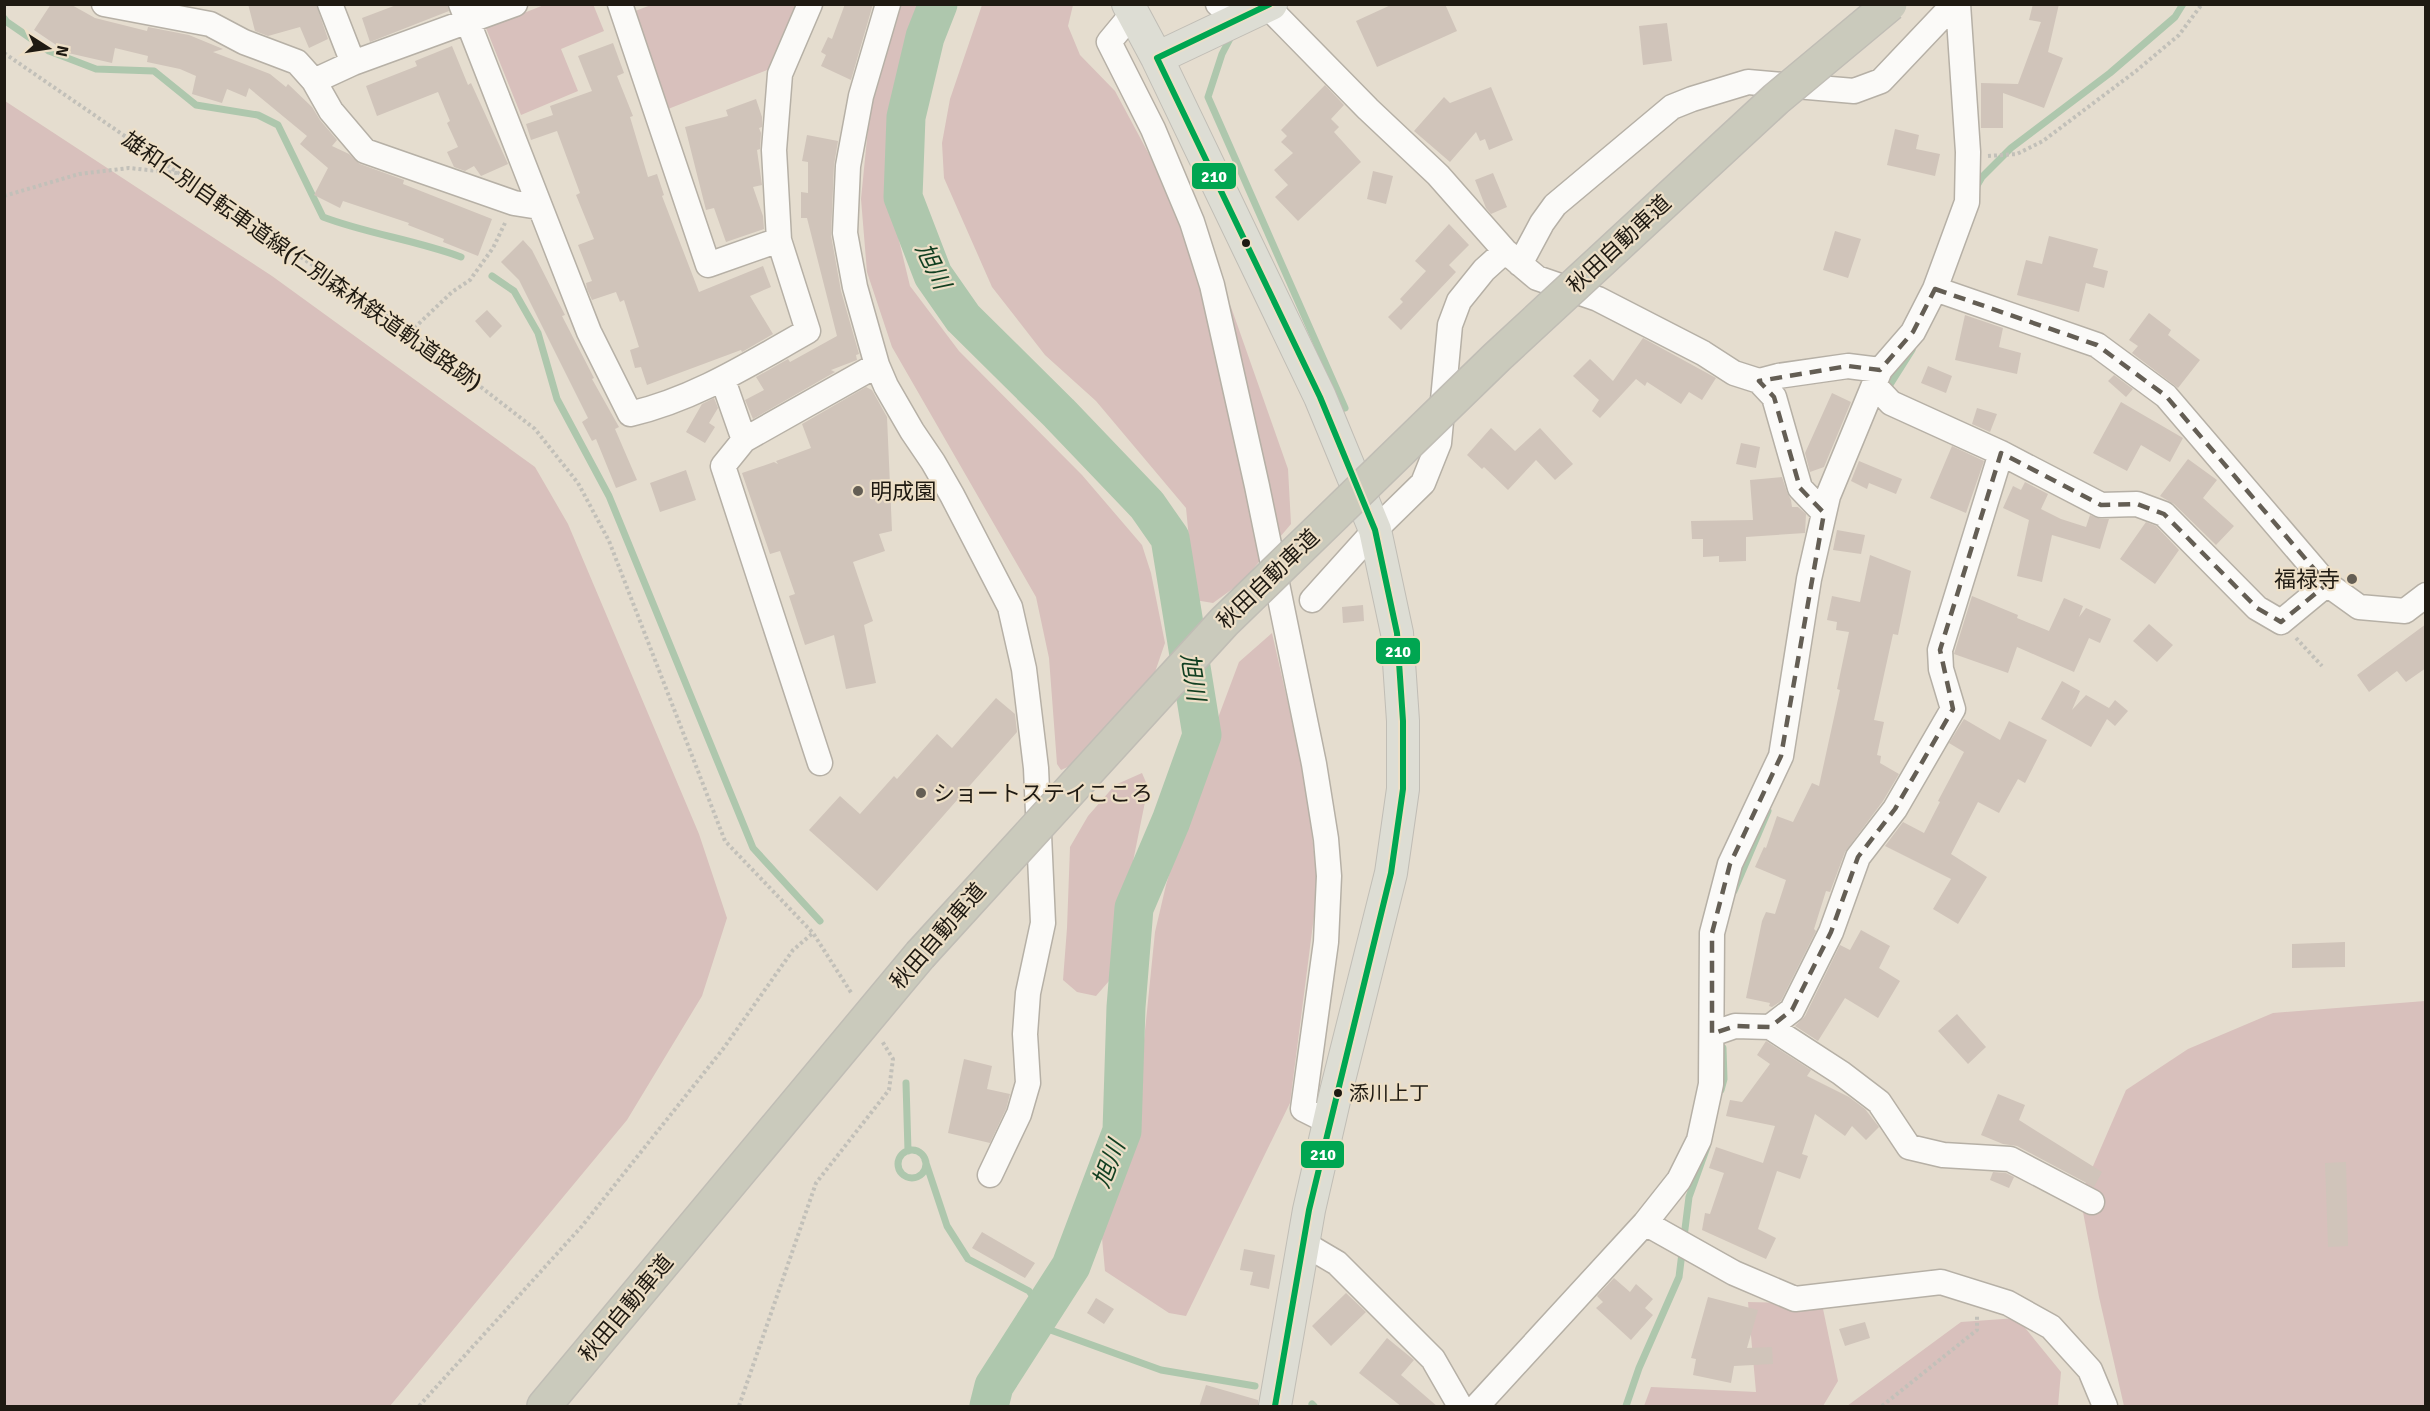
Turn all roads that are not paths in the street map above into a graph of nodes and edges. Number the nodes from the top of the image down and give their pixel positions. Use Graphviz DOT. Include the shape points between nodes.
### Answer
graph roads {
  1 [pos="104,4"];
  2 [pos="330,4"];
  3 [pos="515,4"];
  4 [pos="620,4"];
  5 [pos="810,4"];
  6 [pos="888,4"];
  7 [pos="1890,4"];
  8 [pos="1956,4"];
  9 [pos="1269,5"];
  10 [pos="1130,9"];
  11 [pos="1227,12"];
  12 [pos="465,13"];
  13 [pos="206,14"];
  14 [pos="1156,58"];
  15 [pos="353,63"];
  16 [pos="314,81"];
  17 [pos="539,207"];
  18 [pos="779,240"];
  19 [pos="1512,258"];
  20 [pos="1939,291"];
  21 [pos="877,365"];
  22 [pos="723,380"];
  23 [pos="1759,381"];
  24 [pos="1880,386"];
  25 [pos="744,440"];
  26 [pos="2001,453"];
  27 [pos="1824,513"];
  28 [pos="1375,530"];
  29 [pos="2327,584"];
  30 [pos="2426,595"];
  31 [pos="1312,600"];
  32 [pos="820,763"];
  33 [pos="1770,1027"];
  34 [pos="1720,1031"];
  35 [pos="1329,1122"];
  36 [pos="990,1175"];
  37 [pos="2092,1202"];
  38 [pos="1645,1223"];
  39 [pos="1302,1243"];
  40 [pos="544,1407"];
  41 [pos="1275,1407"];
  42 [pos="1460,1407"];
  43 [pos="1477,1407"];
  44 [pos="2105,1407"];
  1 -- 13 [label="street"];
  2 -- 15 [label="street"];
  3 -- 12 [label="street"];
  4 -- 18 [label="street" via="708,265"];
  5 -- 18 [label="street" via="780,74 774,150"];
  6 -- 21 [label="street" via="861,96 848,166 845,233 855,287"];
  7 -- 40 [label="highway, 秋田自動車道, bridge" via="1776,99 1515,340 1224,622 920,955"];
  8 -- 19 [label="street" via="1881,81 1872,85 1837,92 1748,82 1672,107 1555,205"];
  8 -- 20 [label="street" via="1968,152 1967,202"];
  9 -- 11 [label="main road"];
  9 -- 19 [label="street" via="1368,109 1438,175"];
  10 -- 14 [label="main road"];
  10 -- 35 [label="street" via="1109,42 1184,201 1212,285 1314,764 1329,876 1326,942 1303,1109"];
  11 -- 14 [label="main road"];
  12 -- 15 [label="street"];
  12 -- 17 [label="street"];
  13 -- 16 [label="street" via="244,42 297,62"];
  14 -- 28 [label="main road" via="1320,397"];
  15 -- 16 [label="street"];
  16 -- 17 [label="street" via="365,152 514,203"];
  17 -- 22 [label="street" via="589,332 630,414 656,408"];
  18 -- 22 [label="street" via="808,331"];
  19 -- 23 [label="street" via="1537,278 1598,299 1734,373"];
  19 -- 28 [label="street" via="1484,270 1459,301 1450,325 1439,443 1430,468 1423,483"];
  20 -- 24 [label="street"];
  20 -- 29 [label="street" via="2097,345 2166,396"];
  21 -- 25 [label="street"];
  21 -- 36 [label="street" via="912,432 952,495 1010,607 1033,727 1043,923 1028,993 1028,1083 1019,1114"];
  22 -- 25 [label="street"];
  23 -- 24 [label="street" via="1848,366"];
  23 -- 27 [label="street" via="1774,397 1800,488"];
  24 -- 26 [label="street" via="1891,403"];
  24 -- 27 [label="street" via="1828,496"];
  25 -- 32 [label="street" via="723,466"];
  26 -- 29 [label="street" via="2101,505 2137,504 2164,514 2257,608 2281,622"];
  26 -- 33 [label="street" via="1940,650 1941,669 1953,709 1895,809 1858,857 1832,932 1792,1010"];
  27 -- 34 [label="street" via="1809,579 1781,756 1730,864 1712,933"];
  28 -- 31 [label="street"];
  28 -- 35 [label="main road" via="1397,633 1403,789 1391,873"];
  29 -- 30 [label="street" via="2359,607 2405,611"];
  33 -- 34 [label="street" via="1735,1026"];
  33 -- 37 [label="street" via="1879,1102 1909,1147 1944,1155 2010,1160"];
  34 -- 38 [label="street" via="1700,1140 1679,1180"];
  35 -- 39 [label="main road"];
  38 -- 43 [label="street"];
  38 -- 44 [label="street" via="1734,1273 1795,1299 1941,1282 2008,1303 2051,1327 2090,1370"];
  39 -- 41 [label="main road"];
  39 -- 42 [label="street" via="1337,1263 1433,1359"];
}
